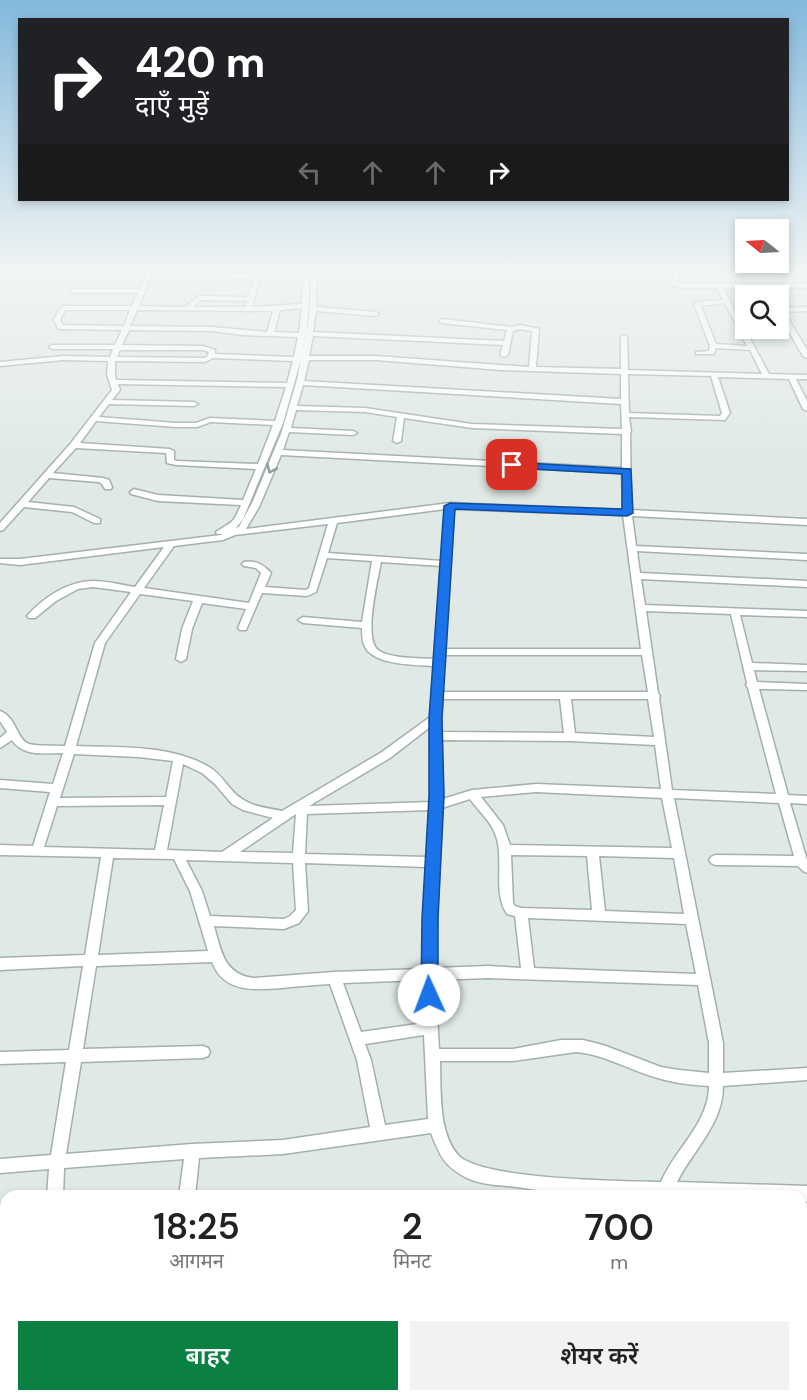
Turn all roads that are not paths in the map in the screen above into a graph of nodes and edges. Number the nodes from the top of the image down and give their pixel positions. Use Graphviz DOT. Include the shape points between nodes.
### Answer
graph roads {
  1 [pos="123,335"];
  2 [pos="305,335"];
  3 [pos="335,335"];
  4 [pos="508,335"];
  5 [pos="536,335"];
  6 [pos="708,335"];
  7 [pos="746,335"];
  8 [pos="795,335"];
  9 [pos="624,337"];
  10 [pos="506,343"];
  11 [pos="712,346"];
  12 [pos="52,347"];
  13 [pos="118,348"];
  14 [pos="753,348"];
  15 [pos="698,353"];
  16 [pos="504,355"];
  17 [pos="212,356"];
  18 [pos="807,356"];
  19 [pos="300,358"];
  20 [pos="113,359"];
  21 [pos="0,364"];
  22 [pos="532,369"];
  23 [pos="624,373"];
  24 [pos="714,375"];
  25 [pos="767,376"];
  26 [pos="791,376"];
  27 [pos="807,377"];
  28 [pos="115,382"];
  29 [pos="294,384"];
  30 [pos="803,394"];
  31 [pos="108,402"];
  32 [pos="626,402"];
  33 [pos="194,404"];
  34 [pos="294,408"];
  35 [pos="807,410"];
  36 [pos="401,415"];
  37 [pos="627,415"];
  38 [pos="94,419"];
  39 [pos="279,423"];
  40 [pos="287,430"];
  41 [pos="627,432"];
  42 [pos="353,433"];
  43 [pos="397,441"];
  44 [pos="74,445"];
  45 [pos="279,452"];
  46 [pos="260,467"];
  47 [pos="627,471"];
  48 [pos="48,475"];
  49 [pos="108,487"];
  50 [pos="134,492"];
  51 [pos="245,503"];
  52 [pos="22,504"];
  53 [pos="450,506"];
  54 [pos="627,513"];
  55 [pos="333,520"];
  56 [pos="97,521"];
  57 [pos="807,522"];
  58 [pos="0,528"];
  59 [pos="237,533"];
  60 [pos="171,544"];
  61 [pos="632,548"];
  62 [pos="324,555"];
  63 [pos="807,557"];
  64 [pos="377,559"];
  65 [pos="1,562"];
  66 [pos="247,564"];
  67 [pos="446,564"];
  68 [pos="636,576"];
  69 [pos="807,584"];
  70 [pos="139,591"];
  71 [pos="260,591"];
  72 [pos="199,599"];
  73 [pos="253,607"];
  74 [pos="641,608"];
  75 [pos="735,612"];
  76 [pos="807,614"];
  77 [pos="32,616"];
  78 [pos="303,621"];
  79 [pos="366,626"];
  80 [pos="243,628"];
  81 [pos="648,652"];
  82 [pos="440,657"];
  83 [pos="182,659"];
  84 [pos="747,666"];
  85 [pos="807,668"];
  86 [pos="751,685"];
  87 [pos="807,687"];
  88 [pos="437,695"];
  89 [pos="565,696"];
  90 [pos="655,696"];
  91 [pos="0,715"];
  92 [pos="435,718"];
  93 [pos="14,733"];
  94 [pos="436,736"];
  95 [pos="570,737"];
  96 [pos="661,741"];
  97 [pos="0,744"];
  98 [pos="69,751"];
  99 [pos="179,758"];
  100 [pos="0,784"];
  101 [pos="57,788"];
  102 [pos="667,792"];
  103 [pos="472,794"];
  104 [pos="783,798"];
  105 [pos="807,800"];
  106 [pos="171,801"];
  107 [pos="53,802"];
  108 [pos="436,806"];
  109 [pos="302,807"];
  110 [pos="284,816"];
  111 [pos="0,850"];
  112 [pos="505,850"];
  113 [pos="37,851"];
  114 [pos="592,851"];
  115 [pos="108,853"];
  116 [pos="678,853"];
  117 [pos="160,855"];
  118 [pos="178,855"];
  119 [pos="223,857"];
  120 [pos="299,860"];
  121 [pos="715,860"];
  122 [pos="433,862"];
  123 [pos="804,865"];
  124 [pos="521,913"];
  125 [pos="600,915"];
  126 [pos="691,919"];
  127 [pos="206,921"];
  128 [pos="217,956"];
  129 [pos="89,959"];
  130 [pos="0,964"];
  131 [pos="528,973"];
  132 [pos="428,974"];
  133 [pos="334,978"];
  134 [pos="704,980"];
  135 [pos="431,1028"];
  136 [pos="356,1039"];
  137 [pos="203,1052"];
  138 [pos="432,1055"];
  139 [pos="73,1057"];
  140 [pos="0,1058"];
  141 [pos="807,1074"];
  142 [pos="717,1079"];
  143 [pos="436,1125"];
  144 [pos="379,1134"];
  145 [pos="192,1151"];
  146 [pos="57,1162"];
  147 [pos="0,1166"];
  148 [pos="536,1189"];
  149 [pos="55,1190"];
  150 [pos="188,1190"];
  151 [pos="621,1190"];
  152 [pos="669,1190"];
  1 -- 13 [label="street"];
  2 -- 19 [label="street"];
  3 -- 10 [label="street"];
  4 -- 10 [label="street"];
  5 -- 22 [label="street"];
  6 -- 11 [label="street"];
  7 -- 14 [label="street"];
  8 -- 18 [label="street"];
  9 -- 23 [label="street"];
  10 -- 16 [label="street"];
  11 -- 14 [label="street"];
  11 -- 15 [label="street" via="711,353"];
  12 -- 13 [label="street"];
  13 -- 17 [label="street" via="208,348 213,351"];
  13 -- 20 [label="street"];
  14 -- 25 [label="street"];
  17 -- 19 [label="street"];
  17 -- 20 [label="street" via="205,360"];
  19 -- 22 [label="street" via="376,358"];
  19 -- 29 [label="street"];
  20 -- 21 [label="street" via="49,358"];
  20 -- 28 [label="street" via="110,369"];
  22 -- 23 [label="street"];
  23 -- 24 [label="street"];
  23 -- 32 [label="street"];
  24 -- 25 [label="street"];
  24 -- 37 [label="street" via="726,413 722,418"];
  25 -- 26 [label="street"];
  26 -- 27 [label="street"];
  26 -- 30 [label="street"];
  28 -- 29 [label="street"];
  28 -- 31 [label="street" via="116,390"];
  29 -- 32 [label="street"];
  29 -- 34 [label="street"];
  29 -- 39 [label="street"];
  30 -- 35 [label="street"];
  31 -- 33 [label="street"];
  31 -- 38 [label="street"];
  32 -- 37 [label="street"];
  34 -- 36 [label="street"];
  34 -- 40 [label="street"];
  36 -- 41 [label="street" via="472,426"];
  36 -- 43 [label="street"];
  37 -- 41 [label="street"];
  38 -- 39 [label="street" via="176,425 214,420"];
  38 -- 44 [label="street"];
  39 -- 46 [label="street"];
  40 -- 42 [label="street"];
  40 -- 45 [label="street"];
  41 -- 47 [label="street"];
  44 -- 46 [label="street" via="167,451 172,453 170,461 176,463"];
  44 -- 48 [label="street"];
  45 -- 47 [label="street"];
  45 -- 59 [label="street, one-way" via="249,518"];
  46 -- 51 [label="street"];
  47 -- 54 [label="street"];
  48 -- 49 [label="street" via="100,480"];
  48 -- 52 [label="street"];
  50 -- 51 [label="street" via="158,498"];
  51 -- 65 [label="street" via="237,522 225,532 23,556"];
  52 -- 56 [label="street" via="74,510"];
  52 -- 58 [label="street"];
  53 -- 54 [label="street"];
  53 -- 55 [label="street"];
  53 -- 67 [label="street"];
  54 -- 57 [label="street"];
  54 -- 61 [label="street"];
  55 -- 59 [label="street"];
  55 -- 62 [label="street"];
  59 -- 60 [label="street"];
  60 -- 65 [label="street"];
  60 -- 70 [label="street"];
  61 -- 63 [label="street"];
  61 -- 68 [label="street"];
  62 -- 64 [label="street"];
  62 -- 71 [label="street" via="313,590"];
  64 -- 67 [label="street"];
  64 -- 79 [label="street"];
  66 -- 71 [label="street" via="259,566 266,573"];
  67 -- 82 [label="street"];
  68 -- 69 [label="street"];
  68 -- 74 [label="street"];
  70 -- 72 [label="street"];
  70 -- 77 [label="street" via="81,584 60,592"];
  70 -- 98 [label="street" via="100,643"];
  71 -- 73 [label="street"];
  72 -- 73 [label="street"];
  72 -- 83 [label="street" via="187,630"];
  73 -- 80 [label="street"];
  74 -- 75 [label="street"];
  74 -- 81 [label="street"];
  75 -- 76 [label="street"];
  75 -- 84 [label="street"];
  78 -- 79 [label="street"];
  79 -- 82 [label="street" via="367,644 373,652 386,657"];
  81 -- 82 [label="street"];
  81 -- 90 [label="street"];
  82 -- 88 [label="street"];
  84 -- 85 [label="street"];
  84 -- 86 [label="street"];
  86 -- 87 [label="street"];
  86 -- 104 [label="street"];
  88 -- 89 [label="street"];
  88 -- 92 [label="street"];
  89 -- 90 [label="street"];
  89 -- 95 [label="street"];
  90 -- 96 [label="street"];
  91 -- 93 [label="street"];
  92 -- 94 [label="street"];
  92 -- 109 [label="street" via="386,755"];
  93 -- 97 [label="street"];
  93 -- 98 [label="street" via="26,748"];
  94 -- 95 [label="street"];
  94 -- 108 [label="street"];
  95 -- 96 [label="street"];
  96 -- 102 [label="street"];
  98 -- 99 [label="street"];
  98 -- 101 [label="street"];
  99 -- 106 [label="street"];
  99 -- 110 [label="street" via="206,770 242,804"];
  100 -- 101 [label="street"];
  101 -- 107 [label="street"];
  102 -- 103 [label="street" via="536,788"];
  102 -- 104 [label="street"];
  102 -- 116 [label="street"];
  103 -- 108 [label="street"];
  103 -- 112 [label="street" via="499,828"];
  104 -- 105 [label="street"];
  104 -- 123 [label="street"];
  106 -- 107 [label="street"];
  106 -- 117 [label="street"];
  107 -- 113 [label="street"];
  108 -- 109 [label="street"];
  108 -- 122 [label="street"];
  109 -- 110 [label="street"];
  109 -- 120 [label="street"];
  110 -- 119 [label="street"];
  111 -- 113 [label="street"];
  112 -- 114 [label="street"];
  112 -- 124 [label="street" via="507,904"];
  113 -- 115 [label="street"];
  114 -- 116 [label="street"];
  114 -- 125 [label="street"];
  115 -- 117 [label="street"];
  115 -- 129 [label="street"];
  116 -- 126 [label="street"];
  117 -- 118 [label="street"];
  118 -- 119 [label="street"];
  118 -- 127 [label="street"];
  119 -- 120 [label="street"];
  120 -- 122 [label="street"];
  120 -- 127 [label="street" via="302,910 292,923"];
  121 -- 123 [label="street"];
  122 -- 132 [label="street"];
  124 -- 125 [label="street"];
  124 -- 131 [label="street"];
  125 -- 126 [label="street"];
  126 -- 134 [label="street"];
  127 -- 128 [label="street"];
  128 -- 129 [label="street"];
  128 -- 133 [label="street" via="219,964 240,982"];
  129 -- 130 [label="street"];
  129 -- 139 [label="street"];
  131 -- 132 [label="street"];
  131 -- 134 [label="street"];
  132 -- 133 [label="street"];
  132 -- 135 [label="street"];
  133 -- 136 [label="street"];
  134 -- 142 [label="street" via="716,1043"];
  135 -- 136 [label="street"];
  135 -- 138 [label="street"];
  136 -- 144 [label="street"];
  137 -- 139 [label="street"];
  138 -- 142 [label="street" via="503,1055 581,1046 660,1073"];
  138 -- 143 [label="street"];
  139 -- 140 [label="street"];
  139 -- 146 [label="street"];
  141 -- 142 [label="street"];
  142 -- 152 [label="street" via="711,1114 672,1175"];
  143 -- 144 [label="street"];
  143 -- 148 [label="street" via="453,1161 473,1173"];
  144 -- 145 [label="street" via="283,1147"];
  145 -- 146 [label="street"];
  145 -- 150 [label="street"];
  146 -- 147 [label="street"];
  146 -- 149 [label="street"];
  148 -- 151 [label="street" via="558,1186"];
}
